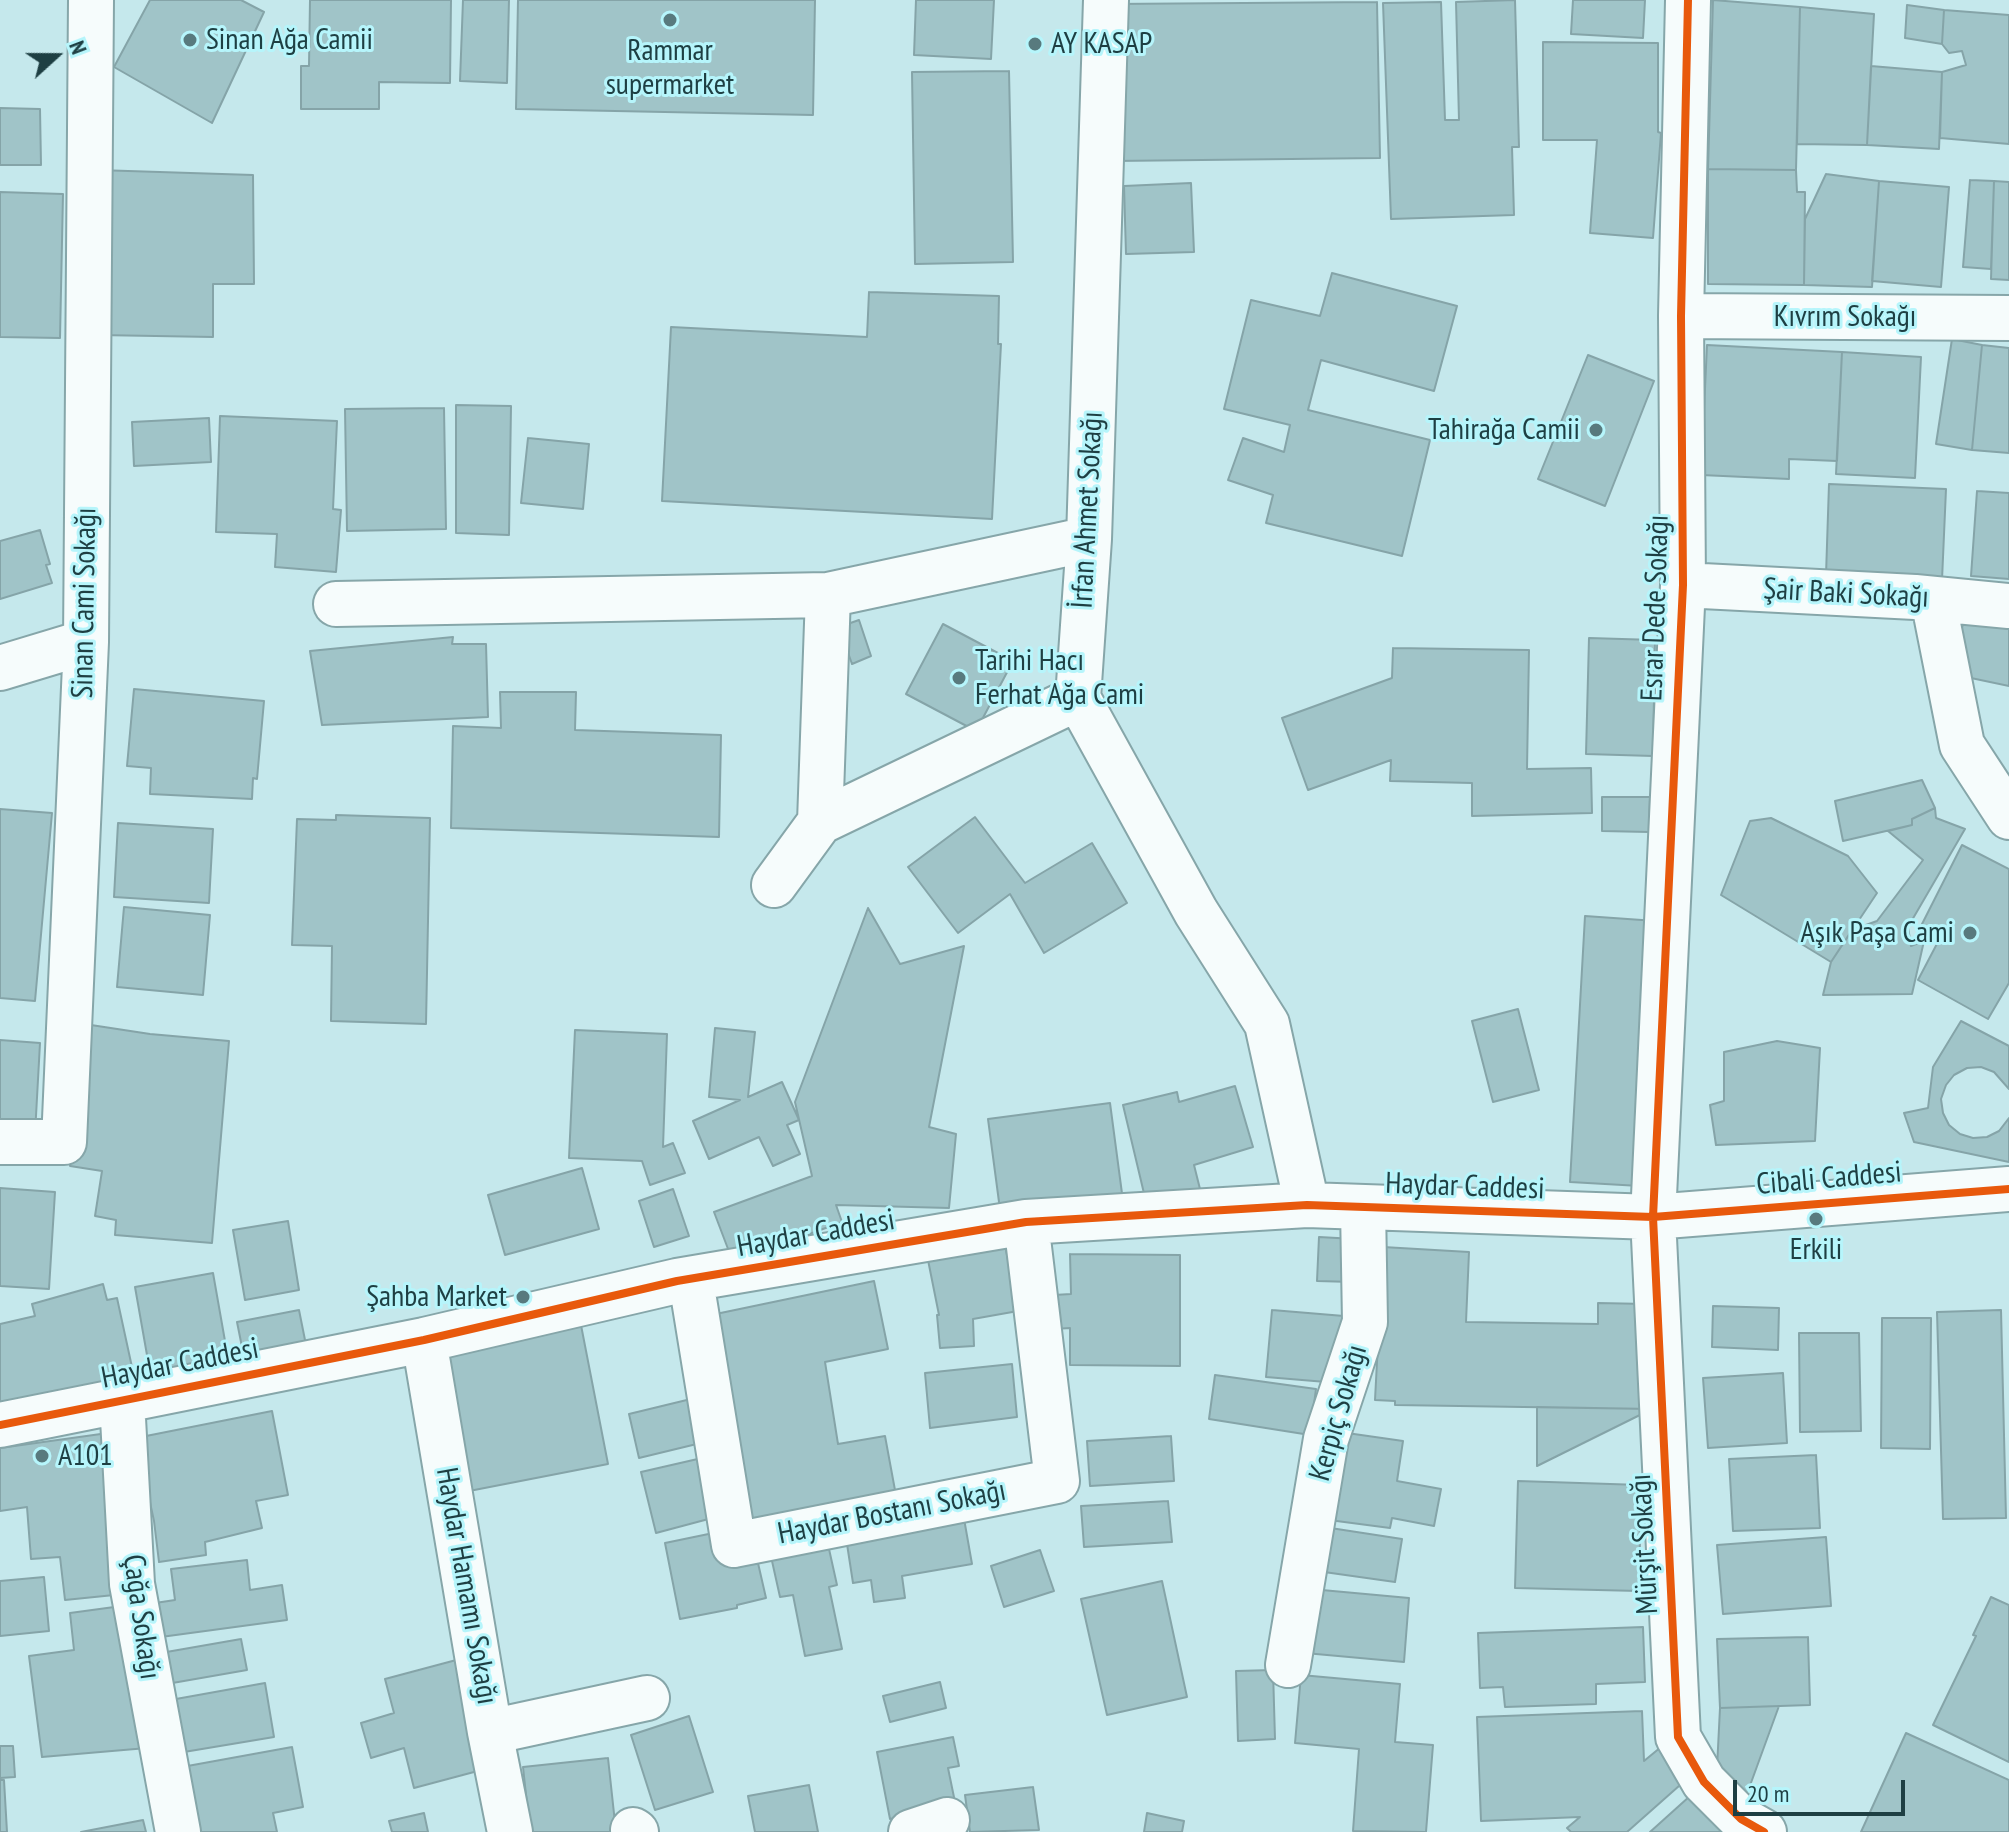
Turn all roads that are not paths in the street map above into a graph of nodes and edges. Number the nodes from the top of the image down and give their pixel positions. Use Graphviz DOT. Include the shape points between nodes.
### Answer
graph roads {
  1 [pos="91,0"];
  2 [pos="1106,0"];
  3 [pos="1688,0"];
  4 [pos="1681,316"];
  5 [pos="2009,318"];
  6 [pos="1089,539"];
  7 [pos="1683,585"];
  8 [pos="828,595"];
  9 [pos="1933,599"];
  10 [pos="336,604"];
  11 [pos="2009,606"];
  12 [pos="86,642"];
  13 [pos="0,668"];
  14 [pos="1078,698"];
  15 [pos="2009,817"];
  16 [pos="820,822"];
  17 [pos="774,885"];
  18 [pos="0,1142"];
  19 [pos="2009,1189"];
  20 [pos="1307,1205"];
  21 [pos="1363,1208"];
  22 [pos="1653,1217"];
  23 [pos="1026,1222"];
  24 [pos="691,1281"];
  25 [pos="424,1340"];
  26 [pos="122,1400"];
  27 [pos="0,1425"];
  28 [pos="1288,1665"];
  29 [pos="647,1698"];
  30 [pos="490,1732"];
  31 [pos="178,1832"];
  32 [pos="510,1832"];
  33 [pos="1764,1832"];
  1 -- 12 [label="street, Sinan Cami Sokağı"];
  2 -- 6 [label="street, İrfan Ahmet Sokağı"];
  3 -- 4 [label="street, Esrar Dede Sokağı"];
  4 -- 5 [label="street, Kıvrım Sokağı"];
  4 -- 7 [label="street, Esrar Dede Sokağı"];
  6 -- 8 [label="street"];
  6 -- 14 [label="street, İrfan Ahmet Sokağı"];
  7 -- 9 [label="street, Şair Baki Sokağı"];
  7 -- 22 [label="street, Esrar Dede Sokağı"];
  8 -- 10 [label="street"];
  8 -- 16 [label="street"];
  9 -- 11 [label="street, Şair Baki Sokağı"];
  9 -- 15 [label="street" via="1962,745"];
  12 -- 13 [label="street"];
  12 -- 18 [label="street, Sinan Cami Sokağı" via="64,1142"];
  14 -- 16 [label="street"];
  14 -- 20 [label="street" via="1196,912 1267,1024"];
  16 -- 17 [label="street"];
  19 -- 22 [label="street, Cibali Caddesi"];
  20 -- 21 [label="street, Haydar Caddesi"];
  20 -- 23 [label="street, Haydar Caddesi"];
  21 -- 22 [label="street, Haydar Caddesi"];
  21 -- 28 [label="street, Kerpiç Sokağı" via="1365,1322 1326,1439"];
  22 -- 33 [label="street, Mürşit Sokağı" via="1678,1737 1704,1782 1741,1819"];
  23 -- 24 [label="street, Haydar Caddesi"];
  23 -- 24 [label="street, Haydar Bostanı Sokağı" via="1057,1481 734,1545"];
  24 -- 25 [label="street, Haydar Caddesi"];
  25 -- 26 [label="street, Haydar Caddesi"];
  25 -- 30 [label="street, Haydar Hamamı Sokağı"];
  26 -- 27 [label="street, Haydar Caddesi"];
  26 -- 31 [label="street, Çağa Sokağı" via="132,1584"];
  29 -- 30 [label="street"];
  30 -- 32 [label="street, Haydar Hamamı Sokağı"];
}
